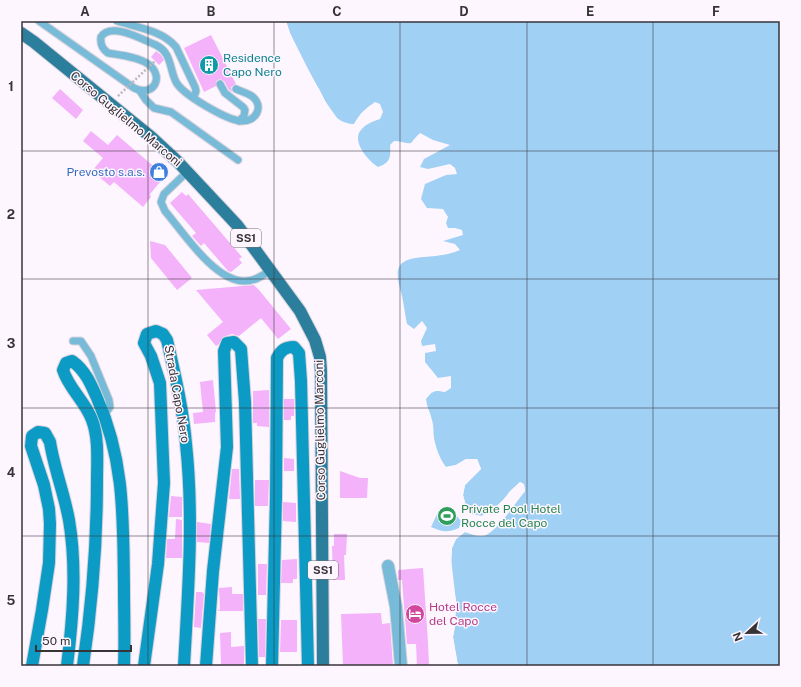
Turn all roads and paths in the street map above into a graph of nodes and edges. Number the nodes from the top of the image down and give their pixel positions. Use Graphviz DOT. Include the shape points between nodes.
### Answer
graph roads {
  1 [pos="39,21"];
  2 [pos="117,21"];
  3 [pos="21,33"];
  4 [pos="155,61"];
  5 [pos="220,84"];
  6 [pos="236,89"];
  7 [pos="140,91"];
  8 [pos="118,96"];
  9 [pos="194,98"];
  10 [pos="239,121"];
  11 [pos="238,160"];
  12 [pos="187,172"];
  13 [pos="270,270"];
  14 [pos="73,341"];
  15 [pos="104,415"];
  16 [pos="388,566"];
  17 [pos="323,663"];
  18 [pos="32,666"];
  19 [pos="67,666"];
  20 [pos="83,666"];
  21 [pos="124,666"];
  22 [pos="144,666"];
  23 [pos="184,666"];
  24 [pos="206,666"];
  25 [pos="252,666"];
  26 [pos="272,666"];
  27 [pos="308,666"];
  28 [pos="401,666"];
  1 -- 7 [label="lane"];
  2 -- 9 [label="lane" via="162,36 172,42 195,88"];
  3 -- 12 [label="main road, Corso Guglielmo Marconi / SS1" via="151,137"];
  4 -- 8 [label="path, bridge"];
  5 -- 10 [label="lane" via="225,93 243,107 245,114"];
  6 -- 10 [label="lane" via="250,94 259,108 255,118"];
  7 -- 9 [label="lane" via="152,89 156,83 155,71 143,61 108,53 101,42 101,37 106,32 120,31 161,48 169,58 179,86"];
  7 -- 11 [label="lane" via="154,108 171,112"];
  9 -- 10 [label="lane"];
  12 -- 13 [label="main road, Corso Guglielmo Marconi / SS1" via="237,225"];
  12 -- 13 [label="lane" via="164,194 161,202 211,266 229,278 245,281 253,280"];
  13 -- 17 [label="main road, Corso Guglielmo Marconi / SS1" via="310,327 320,357"];
  14 -- 15 [label="lane" via="81,341 91,356 109,400 110,407"];
  15 -- 20 [label="street" via="80,366 72,361 66,363 63,370 66,379 92,420 96,436 97,522"];
  15 -- 21 [label="street" via="114,444 123,506"];
  16 -- 28 [label="street" via="396,607"];
  18 -- 19 [label="street" via="50,546 49,509 31,446 32,436 38,432 45,433 50,442 71,534 73,591"];
  22 -- 23 [label="street, Strada Capo Nero" via="158,564 164,483 160,383 144,343 147,334 156,331 163,334 167,340 179,393 186,444 190,552"];
  24 -- 25 [label="street" via="213,571 227,447 224,351 227,343 234,342 241,349 245,402"];
  26 -- 27 [label="street" via="277,358 281,351 288,347 294,347 299,353 301,381"];
}
